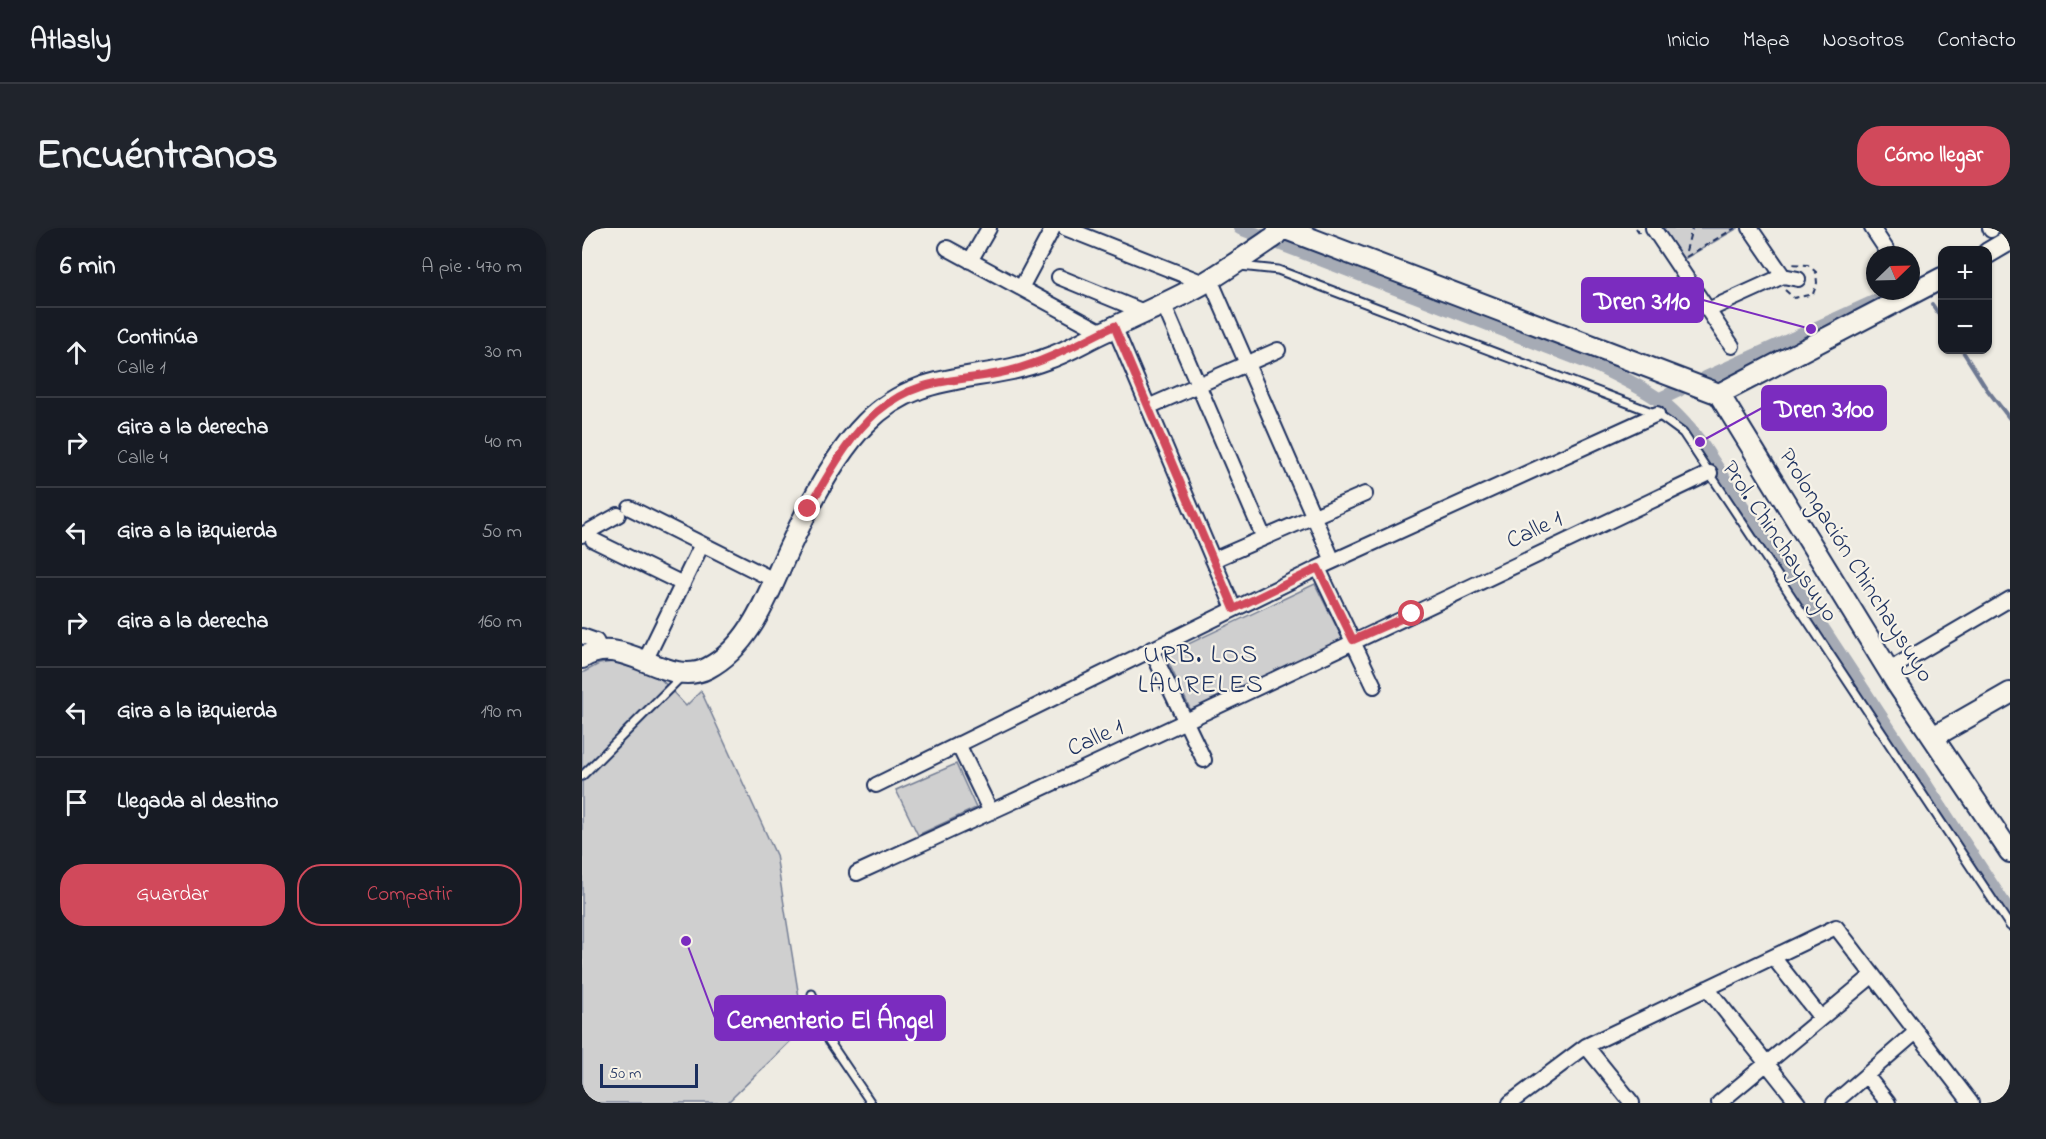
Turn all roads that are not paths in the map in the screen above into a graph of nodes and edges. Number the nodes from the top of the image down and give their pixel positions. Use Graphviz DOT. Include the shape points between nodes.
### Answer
graph roads {
  1 [pos="989,228"];
  2 [pos="1053,228"];
  3 [pos="1065,228"];
  4 [pos="1653,228"];
  5 [pos="1750,228"];
  6 [pos="1872,228"];
  7 [pos="1274,235"];
  8 [pos="2010,240"];
  9 [pos="1884,246"];
  10 [pos="947,248"];
  11 [pos="1992,251"];
  12 [pos="970,261"];
  13 [pos="1232,265"];
  14 [pos="1783,276"];
  15 [pos="1059,277"];
  16 [pos="1798,279"];
  17 [pos="1938,280"];
  18 [pos="1207,281"];
  19 [pos="1021,288"];
  20 [pos="1163,303"];
  21 [pos="1708,310"];
  22 [pos="1144,312"];
  23 [pos="1108,329"];
  24 [pos="1732,346"];
  25 [pos="1278,350"];
  26 [pos="1247,363"];
  27 [pos="1198,385"];
  28 [pos="1719,394"];
  29 [pos="1148,407"];
  30 [pos="1657,414"];
  31 [pos="1710,473"];
  32 [pos="1365,494"];
  33 [pos="1313,516"];
  34 [pos="587,538"];
  35 [pos="1264,538"];
  36 [pos="702,544"];
  37 [pos="1213,560"];
  38 [pos="1333,561"];
  39 [pos="1318,568"];
  40 [pos="774,580"];
  41 [pos="683,584"];
  42 [pos="2010,599"];
  43 [pos="1234,609"];
  44 [pos="582,636"];
  45 [pos="1353,640"];
  46 [pos="1151,649"];
  47 [pos="601,651"];
  48 [pos="582,658"];
  49 [pos="645,661"];
  50 [pos="1899,664"];
  51 [pos="686,673"];
  52 [pos="1374,686"];
  53 [pos="2010,693"];
  54 [pos="1186,723"];
  55 [pos="1933,737"];
  56 [pos="958,744"];
  57 [pos="1204,760"];
  58 [pos="582,776"];
  59 [pos="876,785"];
  60 [pos="991,812"];
  61 [pos="2010,852"];
  62 [pos="857,873"];
  63 [pos="2010,926"];
  64 [pos="1773,957"];
  65 [pos="1873,975"];
  66 [pos="1707,988"];
  67 [pos="812,994"];
  68 [pos="1821,1018"];
  69 [pos="1916,1032"];
  70 [pos="1586,1046"];
  71 [pos="1767,1064"];
  72 [pos="1866,1075"];
  73 [pos="871,1103"];
  74 [pos="1510,1103"];
  75 [pos="1632,1103"];
  76 [pos="1719,1103"];
  77 [pos="1798,1103"];
  78 [pos="1834,1103"];
  79 [pos="1888,1103"];
  80 [pos="1971,1103"];
  1 -- 12 [label="street"];
  2 -- 19 [label="street"];
  3 -- 18 [label="street"];
  4 -- 21 [label="street"];
  5 -- 14 [label="street"];
  6 -- 9 [label="street"];
  7 -- 13 [label="street"];
  7 -- 28 [label="street"];
  8 -- 11 [label="street"];
  10 -- 12 [label="street"];
  12 -- 19 [label="street"];
  13 -- 18 [label="street"];
  13 -- 30 [label="lane, Prol. Chinchaysuyo" via="1278,270"];
  14 -- 16 [label="street"];
  14 -- 21 [label="street"];
  15 -- 22 [label="street"];
  17 -- 28 [label="street"];
  18 -- 20 [label="street"];
  18 -- 26 [label="street"];
  19 -- 23 [label="street"];
  20 -- 22 [label="street"];
  20 -- 27 [label="street"];
  21 -- 24 [label="street"];
  22 -- 23 [label="street"];
  23 -- 29 [label="street"];
  23 -- 40 [label="street" via="1047,359 1009,371 926,384 889,403 864,424 845,450 808,509"];
  25 -- 26 [label="street"];
  26 -- 27 [label="street"];
  26 -- 33 [label="street"];
  27 -- 29 [label="street"];
  27 -- 35 [label="street"];
  28 -- 55 [label="street, Prolongación Chinchaysuyo" via="1892,677"];
  29 -- 37 [label="street"];
  30 -- 31 [label="lane, Prol. Chinchaysuyo" via="1683,433"];
  30 -- 38 [label="street"];
  31 -- 45 [label="street, Calle 1"];
  31 -- 63 [label="lane, Prol. Chinchaysuyo"];
  32 -- 33 [label="street"];
  33 -- 35 [label="street"];
  33 -- 38 [label="street"];
  34 -- 36 [label="street" via="624,512"];
  34 -- 41 [label="street"];
  35 -- 37 [label="street"];
  36 -- 40 [label="street"];
  36 -- 41 [label="street"];
  37 -- 43 [label="street"];
  38 -- 39 [label="street"];
  39 -- 43 [label="street"];
  39 -- 45 [label="street"];
  40 -- 51 [label="street" via="753,623 736,645 707,668"];
  41 -- 49 [label="street"];
  42 -- 50 [label="street"];
  43 -- 46 [label="street"];
  44 -- 47 [label="street" via="596,641"];
  45 -- 52 [label="street"];
  45 -- 54 [label="street, Calle 1"];
  46 -- 54 [label="street"];
  46 -- 56 [label="street"];
  47 -- 48 [label="street"];
  47 -- 49 [label="street" via="616,651"];
  49 -- 51 [label="street"];
  51 -- 58 [label="lane"];
  53 -- 55 [label="street"];
  54 -- 57 [label="street"];
  54 -- 60 [label="street, Calle 1"];
  55 -- 61 [label="street, Prolongación Chinchaysuyo"];
  56 -- 59 [label="street"];
  56 -- 60 [label="street"];
  60 -- 62 [label="street, Calle 1"];
  64 -- 65 [label="street" via="1836,927"];
  64 -- 66 [label="street"];
  64 -- 68 [label="street"];
  65 -- 68 [label="street"];
  65 -- 69 [label="street"];
  66 -- 70 [label="street"];
  66 -- 71 [label="street"];
  67 -- 73 [label="lane" via="829,1041"];
  68 -- 71 [label="street"];
  69 -- 72 [label="street"];
  69 -- 80 [label="street"];
  70 -- 74 [label="street"];
  70 -- 75 [label="street"];
  71 -- 76 [label="street"];
  71 -- 77 [label="street"];
  72 -- 78 [label="street"];
  72 -- 79 [label="street"];
}
